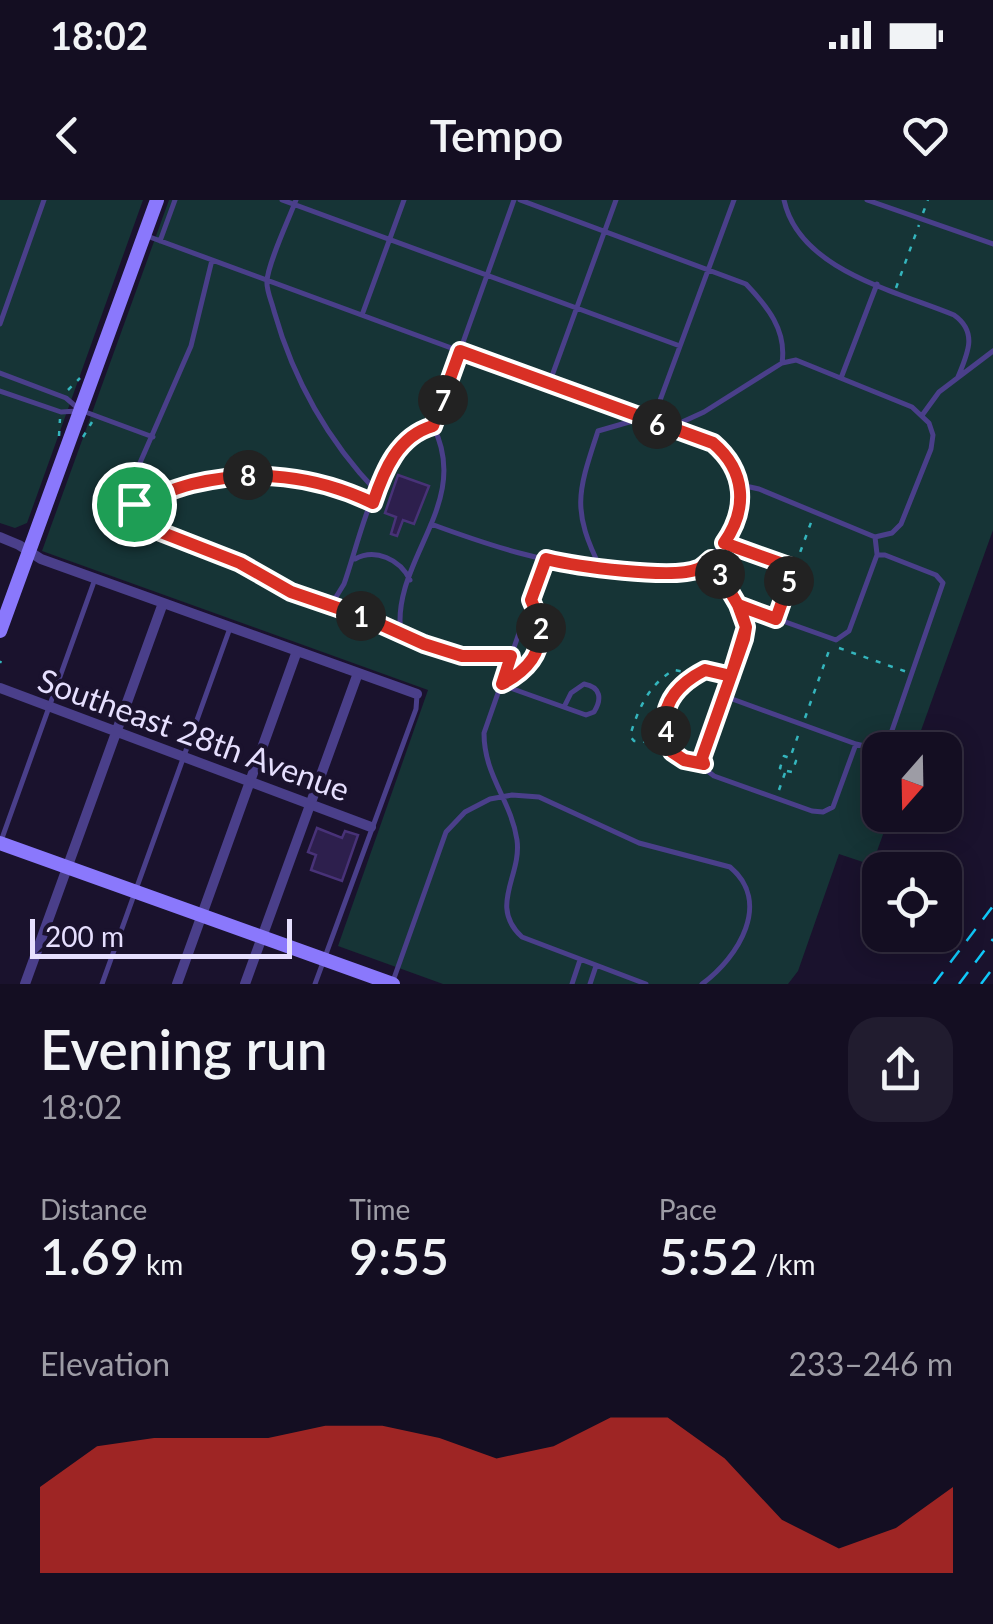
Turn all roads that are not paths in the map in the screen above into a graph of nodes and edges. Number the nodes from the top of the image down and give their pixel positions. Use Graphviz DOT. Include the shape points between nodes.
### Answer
graph roads {
  1 [pos="44,200"];
  2 [pos="157,200"];
  3 [pos="175,200"];
  4 [pos="282,200"];
  5 [pos="404,200"];
  6 [pos="517,200"];
  7 [pos="616,200"];
  8 [pos="734,200"];
  9 [pos="784,200"];
  10 [pos="867,200"];
  11 [pos="295,202"];
  12 [pos="605,231"];
  13 [pos="144,235"];
  14 [pos="389,240"];
  15 [pos="160,241"];
  16 [pos="993,244"];
  17 [pos="212,260"];
  18 [pos="709,269"];
  19 [pos="487,276"];
  20 [pos="267,280"];
  21 [pos="878,284"];
  22 [pos="577,308"];
  23 [pos="362,315"];
  24 [pos="0,324"];
  25 [pos="680,346"];
  26 [pos="993,350"];
  27 [pos="460,351"];
  28 [pos="782,362"];
  29 [pos="0,373"];
  30 [pos="958,377"];
  31 [pos="841,378"];
  32 [pos="550,384"];
  33 [pos="0,391"];
  34 [pos="80,410"];
  35 [pos="923,414"];
  36 [pos="643,418"];
  37 [pos="652,422"];
  38 [pos="433,426"];
  39 [pos="669,428"];
  40 [pos="153,437"];
  41 [pos="740,485"];
  42 [pos="376,492"];
  43 [pos="373,503"];
  44 [pos="134,504"];
  45 [pos="432,524"];
  46 [pos="876,537"];
  47 [pos="0,538"];
  48 [pos="30,551"];
  49 [pos="877,555"];
  50 [pos="546,559"];
  51 [pos="711,559"];
  52 [pos="352,560"];
  53 [pos="601,569"];
  54 [pos="95,578"];
  55 [pos="410,580"];
  56 [pos="531,600"];
  57 [pos="163,604"];
  58 [pos="321,604"];
  59 [pos="738,605"];
  60 [pos="230,628"];
  61 [pos="0,631"];
  62 [pos="401,634"];
  63 [pos="296,651"];
  64 [pos="511,656"];
  65 [pos="358,673"];
  66 [pos="502,684"];
  67 [pos="0,688"];
  68 [pos="417,694"];
  69 [pos="724,696"];
  70 [pos="49,706"];
  71 [pos="564,707"];
  72 [pos="116,732"];
  73 [pos="856,744"];
  74 [pos="182,755"];
  75 [pos="251,780"];
  76 [pos="502,797"];
  77 [pos="311,802"];
  78 [pos="371,827"];
  79 [pos="0,843"];
  80 [pos="67,866"];
  81 [pos="136,891"];
  82 [pos="202,915"];
  83 [pos="262,937"];
  84 [pos="324,959"];
  85 [pos="580,960"];
  86 [pos="596,966"];
  87 [pos="25,984"];
  88 [pos="102,984"];
  89 [pos="177,984"];
  90 [pos="245,984"];
  91 [pos="316,984"];
  92 [pos="392,984"];
  93 [pos="572,984"];
  94 [pos="590,984"];
  95 [pos="646,984"];
  96 [pos="702,984"];
  1 -- 24 [label="lane"];
  2 -- 13 [label="main road"];
  3 -- 15 [label="lane"];
  4 -- 11 [label="lane"];
  5 -- 14 [label="lane"];
  6 -- 12 [label="lane"];
  6 -- 19 [label="lane"];
  7 -- 12 [label="lane"];
  8 -- 18 [label="lane"];
  9 -- 21 [label="lane" via="813,250"];
  10 -- 16 [label="lane"];
  11 -- 14 [label="lane"];
  11 -- 20 [label="lane"];
  12 -- 18 [label="lane"];
  12 -- 22 [label="lane"];
  13 -- 15 [label="lane"];
  13 -- 34 [label="main road"];
  14 -- 19 [label="lane"];
  14 -- 23 [label="lane"];
  15 -- 17 [label="lane"];
  17 -- 20 [label="lane"];
  17 -- 40 [label="lane" via="191,346"];
  18 -- 25 [label="lane"];
  18 -- 28 [label="lane" via="746,284 761,300 782,337"];
  19 -- 22 [label="lane"];
  19 -- 27 [label="lane"];
  20 -- 23 [label="lane"];
  20 -- 42 [label="lane" via="302,386 353,468"];
  21 -- 30 [label="lane" via="966,323 970,350"];
  21 -- 31 [label="lane"];
  22 -- 25 [label="lane"];
  22 -- 32 [label="lane"];
  23 -- 27 [label="lane"];
  25 -- 37 [label="lane"];
  26 -- 30 [label="lane"];
  27 -- 32 [label="lane"];
  27 -- 38 [label="lane"];
  28 -- 31 [label="lane" via="796,360"];
  28 -- 39 [label="lane"];
  29 -- 34 [label="lane" via="66,398"];
  30 -- 35 [label="lane"];
  31 -- 35 [label="lane"];
  32 -- 36 [label="lane"];
  33 -- 34 [label="lane" via="61,412"];
  34 -- 40 [label="lane"];
  34 -- 48 [label="main road"];
  35 -- 46 [label="lane" via="931,448 901,524"];
  36 -- 37 [label="lane"];
  36 -- 53 [label="lane" via="598,431 580,484 579,514"];
  37 -- 39 [label="lane"];
  38 -- 42 [label="lane" via="416,431 400,448"];
  38 -- 45 [label="lane" via="445,464"];
  39 -- 41 [label="lane" via="713,443"];
  40 -- 44 [label="lane" via="129,488"];
  41 -- 46 [label="lane"];
  41 -- 51 [label="lane" via="736,525"];
  42 -- 43 [label="lane"];
  43 -- 44 [label="lane" via="274,474 188,485"];
  43 -- 52 [label="lane"];
  44 -- 58 [label="lane" via="140,524"];
  45 -- 50 [label="lane"];
  45 -- 55 [label="lane"];
  46 -- 49 [label="lane"];
  47 -- 48 [label="street"];
  48 -- 54 [label="street"];
  48 -- 61 [label="main road"];
  49 -- 59 [label="lane" via="845,637 836,640"];
  49 -- 73 [label="lane" via="936,574 943,583 888,742 878,748"];
  50 -- 53 [label="lane"];
  50 -- 56 [label="lane"];
  51 -- 53 [label="lane" via="680,571"];
  51 -- 59 [label="lane"];
  52 -- 55 [label="lane" via="366,553 385,557"];
  52 -- 58 [label="lane" via="336,597"];
  54 -- 57 [label="street"];
  54 -- 70 [label="lane"];
  55 -- 62 [label="lane" via="401,602"];
  56 -- 64 [label="lane"];
  56 -- 66 [label="lane" via="541,628 538,648"];
  57 -- 60 [label="street"];
  57 -- 72 [label="street"];
  58 -- 62 [label="lane"];
  59 -- 69 [label="lane" via="746,627"];
  60 -- 63 [label="street"];
  60 -- 74 [label="lane"];
  62 -- 64 [label="lane" via="462,656"];
  63 -- 65 [label="street"];
  63 -- 75 [label="street"];
  64 -- 66 [label="lane"];
  65 -- 68 [label="street"];
  65 -- 77 [label="street"];
  66 -- 71 [label="lane"];
  66 -- 76 [label="lane" via="484,733 484,756"];
  67 -- 70 [label="street, Southeast 28th Avenue"];
  68 -- 78 [label="lane"];
  69 -- 73 [label="lane"];
  69 -- 73 [label="lane" via="702,758 714,776 823,812 833,807"];
  70 -- 72 [label="street, Southeast 28th Avenue"];
  70 -- 79 [label="lane"];
  71 -- 71 [label="lane" via="594,712 599,693 584,684"];
  72 -- 74 [label="street, Southeast 28th Avenue"];
  72 -- 80 [label="street"];
  74 -- 75 [label="street, Southeast 28th Avenue"];
  74 -- 81 [label="lane"];
  75 -- 77 [label="street, Southeast 28th Avenue"];
  75 -- 82 [label="street"];
  76 -- 85 [label="lane" via="517,840 506,910 511,928"];
  76 -- 92 [label="lane" via="465,812 446,832"];
  76 -- 96 [label="lane" via="538,797 615,834 712,860 741,876 752,898 750,915 730,957"];
  77 -- 78 [label="street, Southeast 28th Avenue"];
  77 -- 83 [label="street"];
  78 -- 84 [label="lane"];
  79 -- 80 [label="main road"];
  80 -- 81 [label="main road"];
  80 -- 87 [label="street"];
  81 -- 82 [label="main road"];
  81 -- 88 [label="lane"];
  82 -- 83 [label="main road"];
  82 -- 89 [label="street"];
  83 -- 84 [label="main road"];
  83 -- 90 [label="street"];
  84 -- 91 [label="lane"];
  84 -- 92 [label="main road"];
  85 -- 86 [label="lane"];
  85 -- 93 [label="lane"];
  86 -- 94 [label="lane"];
  86 -- 95 [label="lane"];
}
